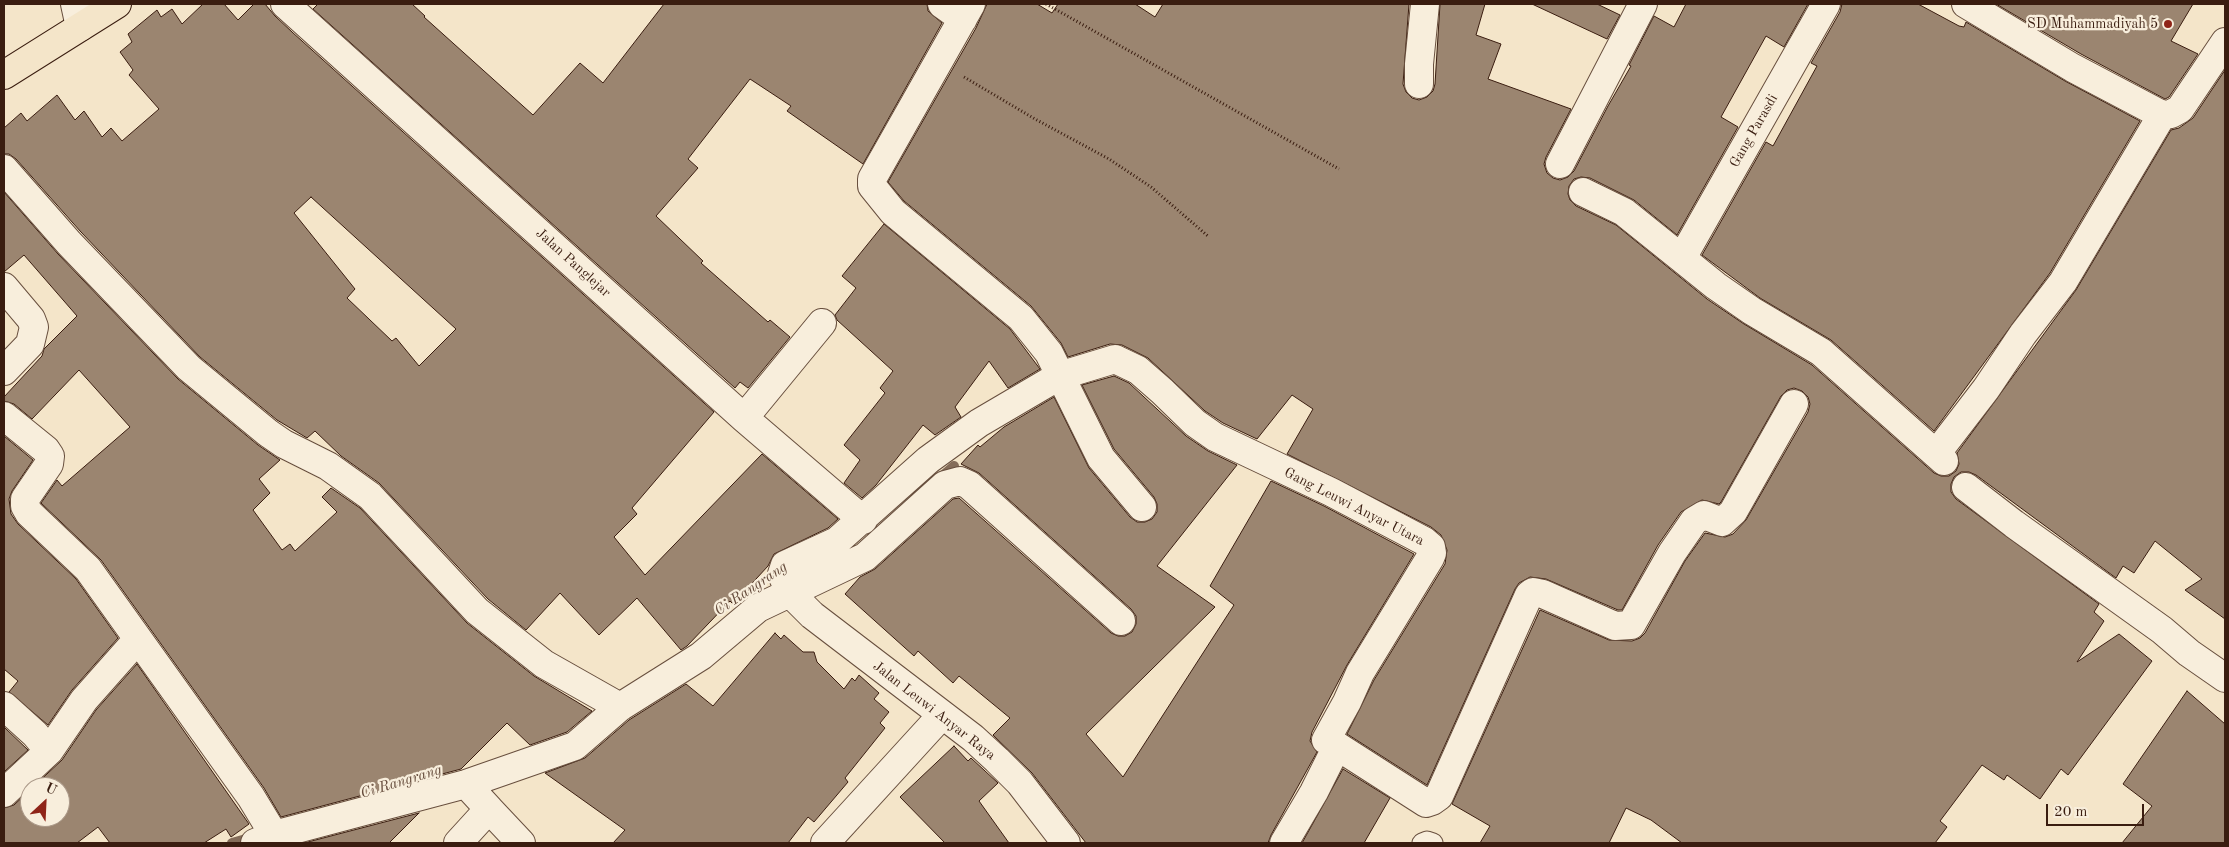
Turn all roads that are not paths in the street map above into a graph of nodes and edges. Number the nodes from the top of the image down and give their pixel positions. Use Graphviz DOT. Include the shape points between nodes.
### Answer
graph roads {
  1 [pos="117,4"];
  2 [pos="284,4"];
  3 [pos="1425,4"];
  4 [pos="1826,4"];
  5 [pos="1966,4"];
  6 [pos="1638,5"];
  7 [pos="959,9"];
  8 [pos="77,15"];
  9 [pos="2225,42"];
  10 [pos="4,75"];
  11 [pos="1419,84"];
  12 [pos="2162,115"];
  13 [pos="1560,164"];
  14 [pos="4,169"];
  15 [pos="1583,192"];
  16 [pos="1682,258"];
  17 [pos="4,287"];
  18 [pos="822,322"];
  19 [pos="4,371"];
  20 [pos="1059,376"];
  21 [pos="1794,404"];
  22 [pos="4,416"];
  23 [pos="744,418"];
  24 [pos="1966,487"];
  25 [pos="1142,507"];
  26 [pos="863,520"];
  27 [pos="787,585"];
  28 [pos="1120,621"];
  29 [pos="138,639"];
  30 [pos="2225,678"];
  31 [pos="4,706"];
  32 [pos="620,708"];
  33 [pos="942,715"];
  34 [pos="1337,746"];
  35 [pos="49,751"];
  36 [pos="466,784"];
  37 [pos="4,793"];
  38 [pos="489,809"];
  39 [pos="264,839"];
  40 [pos="458,843"];
  41 [pos="521,843"];
  42 [pos="825,843"];
  43 [pos="1066,843"];
  44 [pos="1284,843"];
  45 [pos="1422,843"];
  46 [pos="1433,843"];
  1 -- 8 [label="main road"];
  2 -- 23 [label="street, Jalan Panglejar"];
  3 -- 11 [label="street"];
  4 -- 16 [label="street, Gang Parasdi"];
  5 -- 12 [label="street" via="2073,68"];
  6 -- 13 [label="street"];
  7 -- 20 [label="street" via="938,62 872,179 872,186 893,212 1021,318 1049,353"];
  8 -- 10 [label="main road"];
  9 -- 12 [label="street" via="2180,109"];
  12 -- 16 [label="street" via="2063,282 2023,334 1940,458 1821,352 1752,311"];
  14 -- 32 [label="street" via="69,243 190,368 268,433 328,466 370,496 477,611 544,664"];
  15 -- 16 [label="street" via="1624,212"];
  17 -- 19 [label="street" via="34,327 30,344"];
  18 -- 23 [label="street"];
  20 -- 25 [label="street" via="1101,458"];
  20 -- 26 [label="street" via="979,423 928,460"];
  20 -- 34 [label="street, Gang Leuwi Anyar Utara" via="1115,359 1125,363 1138,370 1195,423 1215,437 1331,492 1431,547 1430,558 1360,673 1326,740"];
  21 -- 34 [label="street" via="1733,512 1722,522 1704,515 1694,521 1631,625 1615,626 1543,594 1533,592 1529,595 1439,796 1426,803"];
  22 -- 29 [label="street" via="50,456 49,464 25,499 29,513 88,569"];
  23 -- 26 [label="street, Jalan Panglejar"];
  24 -- 30 [label="street"];
  26 -- 27 [label="street" via="837,541 785,565"];
  27 -- 28 [label="street" via="865,558 945,485 960,481 969,485"];
  27 -- 32 [label="street" via="701,656"];
  27 -- 33 [label="street, Jalan Leuwi Anyar Raya" via="812,615"];
  29 -- 35 [label="street" via="84,700"];
  29 -- 39 [label="street" via="251,797"];
  31 -- 35 [label="street"];
  32 -- 36 [label="street" via="575,746"];
  33 -- 42 [label="street"];
  33 -- 43 [label="street, Jalan Leuwi Anyar Raya" via="973,738 1020,783"];
  34 -- 44 [label="street"];
  35 -- 37 [label="street"];
  36 -- 38 [label="street"];
  36 -- 39 [label="street"];
  38 -- 40 [label="street"];
  38 -- 41 [label="street"];
  45 -- 46 [label="lane"];
}
